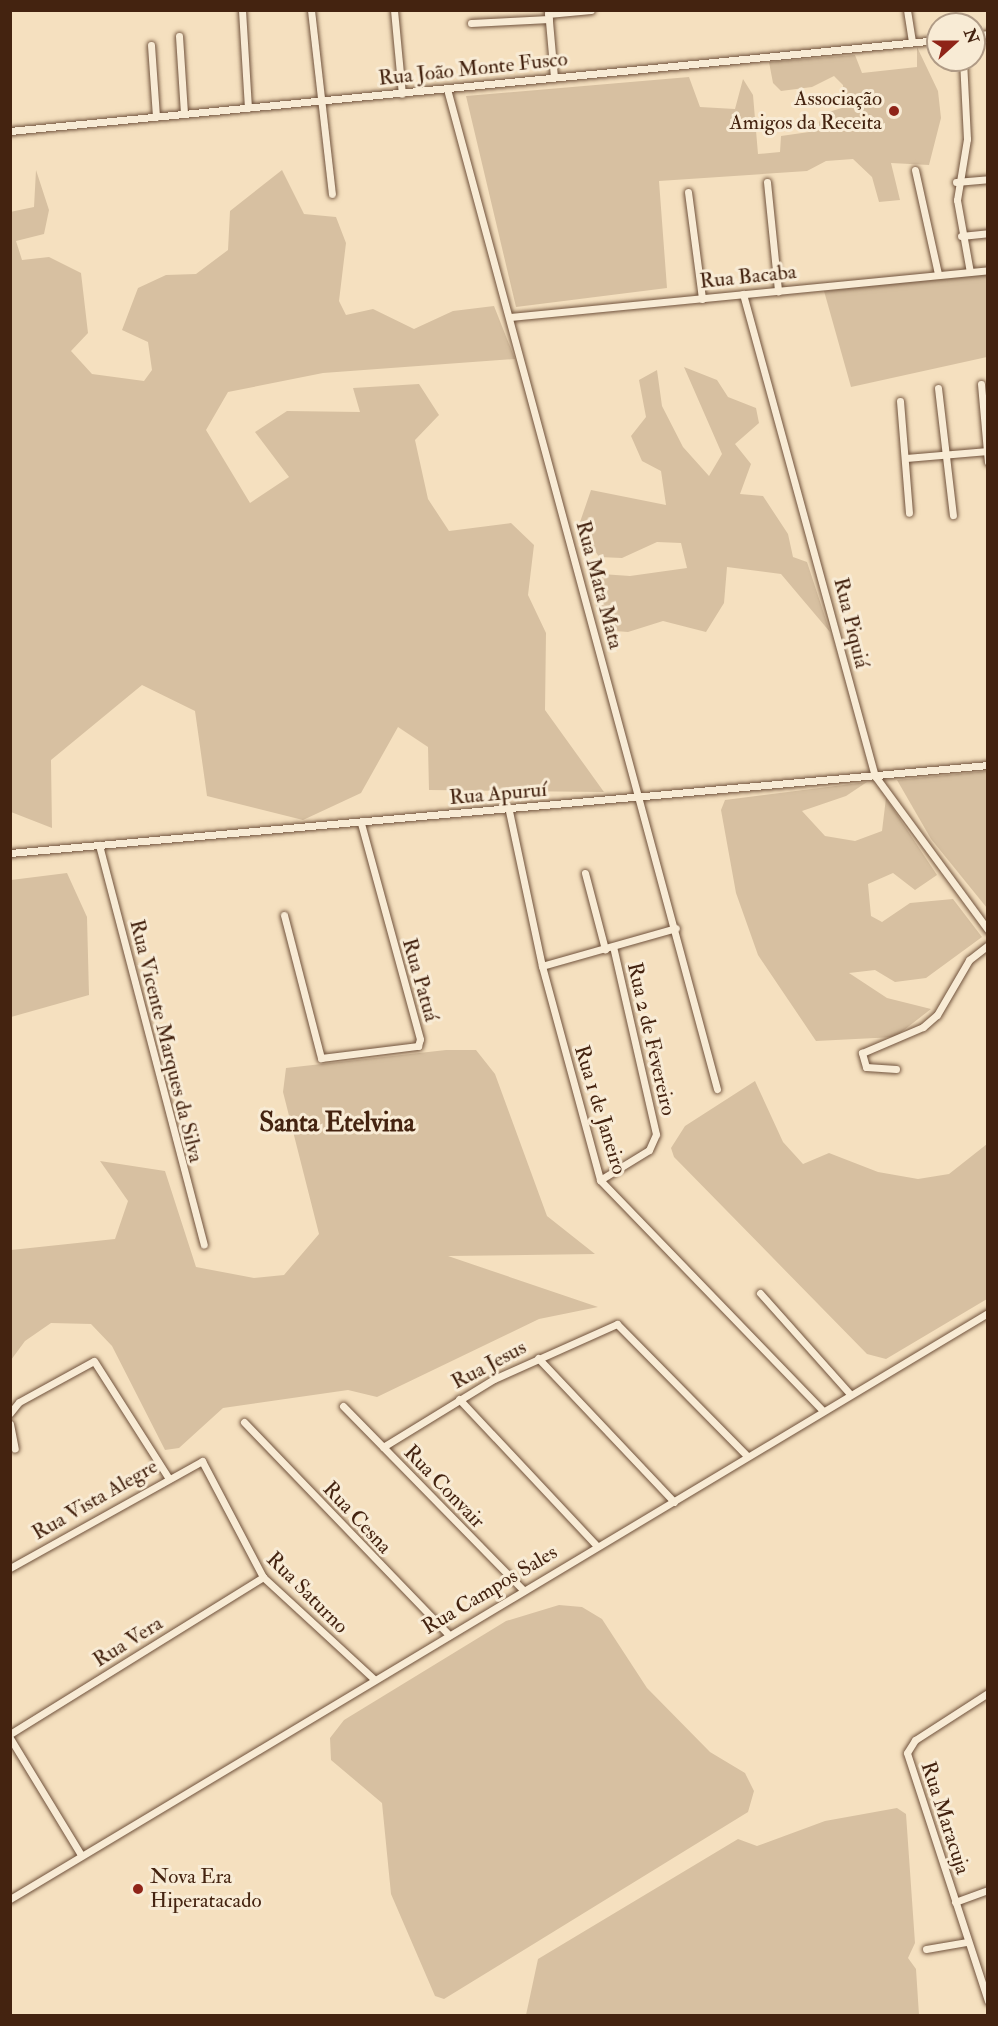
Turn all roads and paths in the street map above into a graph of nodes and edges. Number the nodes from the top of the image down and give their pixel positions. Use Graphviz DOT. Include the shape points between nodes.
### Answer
graph roads {
  1 [pos="242,10"];
  2 [pos="311,10"];
  3 [pos="394,10"];
  4 [pos="591,10"];
  5 [pos="907,10"];
  6 [pos="548,14"];
  7 [pos="471,23"];
  8 [pos="179,36"];
  9 [pos="926,41"];
  10 [pos="912,42"];
  11 [pos="151,45"];
  12 [pos="964,72"];
  13 [pos="554,77"];
  14 [pos="447,90"];
  15 [pos="402,94"];
  16 [pos="324,101"];
  17 [pos="248,108"];
  18 [pos="184,114"];
  19 [pos="156,117"];
  20 [pos="10,131"];
  21 [pos="915,170"];
  22 [pos="987,179"];
  23 [pos="767,182"];
  24 [pos="956,182"];
  25 [pos="688,192"];
  26 [pos="332,194"];
  27 [pos="987,233"];
  28 [pos="961,236"];
  29 [pos="987,270"];
  30 [pos="970,272"];
  31 [pos="938,274"];
  32 [pos="778,291"];
  33 [pos="743,294"];
  34 [pos="702,298"];
  35 [pos="511,317"];
  36 [pos="981,384"];
  37 [pos="938,388"];
  38 [pos="900,401"];
  39 [pos="987,451"];
  40 [pos="946,455"];
  41 [pos="906,458"];
  42 [pos="987,462"];
  43 [pos="909,513"];
  44 [pos="953,515"];
  45 [pos="987,765"];
  46 [pos="875,776"];
  47 [pos="638,795"];
  48 [pos="509,811"];
  49 [pos="361,823"];
  50 [pos="99,845"];
  51 [pos="10,853"];
  52 [pos="585,873"];
  53 [pos="284,915"];
  54 [pos="676,928"];
  55 [pos="987,930"];
  56 [pos="987,945"];
  57 [pos="613,947"];
  58 [pos="605,949"];
  59 [pos="542,966"];
  60 [pos="896,1069"];
  61 [pos="717,1089"];
  62 [pos="600,1180"];
  63 [pos="204,1244"];
  64 [pos="760,1293"];
  65 [pos="987,1313"];
  66 [pos="538,1358"];
  67 [pos="850,1394"];
  68 [pos="459,1399"];
  69 [pos="343,1406"];
  70 [pos="822,1410"];
  71 [pos="10,1413"];
  72 [pos="244,1422"];
  73 [pos="10,1424"];
  74 [pos="383,1447"];
  75 [pos="15,1449"];
  76 [pos="747,1456"];
  77 [pos="196,1461"];
  78 [pos="168,1477"];
  79 [pos="674,1502"];
  80 [pos="596,1545"];
  81 [pos="10,1568"];
  82 [pos="262,1577"];
  83 [pos="523,1590"];
  84 [pos="449,1635"];
  85 [pos="374,1679"];
  86 [pos="987,1693"];
  87 [pos="10,1736"];
  88 [pos="81,1855"];
  89 [pos="987,1890"];
  90 [pos="10,1899"];
  91 [pos="955,1902"];
  92 [pos="967,1942"];
  93 [pos="926,1949"];
  94 [pos="987,2001"];
  1 -- 17 [label="street"];
  2 -- 16 [label="street"];
  3 -- 15 [label="street"];
  4 -- 6 [label="street"];
  5 -- 10 [label="street"];
  6 -- 7 [label="street"];
  6 -- 13 [label="street"];
  8 -- 18 [label="street"];
  9 -- 10 [label="street, Rua João Monte Fusco"];
  10 -- 13 [label="street, Rua João Monte Fusco"];
  11 -- 19 [label="street"];
  12 -- 24 [label="street" via="967,139"];
  13 -- 14 [label="street, Rua João Monte Fusco"];
  14 -- 15 [label="street, Rua João Monte Fusco"];
  14 -- 35 [label="street, Rua Mata Mata"];
  15 -- 16 [label="street, Rua João Monte Fusco"];
  16 -- 17 [label="street, Rua João Monte Fusco"];
  16 -- 26 [label="street"];
  17 -- 18 [label="street, Rua João Monte Fusco"];
  18 -- 19 [label="street, Rua João Monte Fusco"];
  19 -- 20 [label="street, Rua João Monte Fusco"];
  21 -- 31 [label="street"];
  22 -- 24 [label="street"];
  23 -- 32 [label="street"];
  24 -- 28 [label="street"];
  25 -- 34 [label="street"];
  27 -- 28 [label="street"];
  28 -- 30 [label="street"];
  29 -- 30 [label="street, Rua Bacaba"];
  30 -- 31 [label="street, Rua Bacaba"];
  31 -- 32 [label="street, Rua Bacaba"];
  32 -- 33 [label="street, Rua Bacaba"];
  33 -- 34 [label="street, Rua Bacaba"];
  33 -- 46 [label="street, Rua Piquiá"];
  34 -- 35 [label="street, Rua Bacaba"];
  35 -- 47 [label="street, Rua Mata Mata"];
  36 -- 39 [label="street"];
  37 -- 40 [label="street"];
  38 -- 41 [label="street"];
  39 -- 40 [label="street"];
  39 -- 42 [label="street"];
  40 -- 41 [label="street"];
  40 -- 44 [label="street"];
  41 -- 43 [label="street"];
  45 -- 46 [label="street, Rua Apuruí"];
  46 -- 47 [label="street, Rua Apuruí"];
  46 -- 55 [label="street, Rua Piquiá"];
  47 -- 48 [label="street, Rua Apuruí"];
  47 -- 54 [label="street, Rua Mata Mata"];
  48 -- 49 [label="street, Rua Apuruí"];
  48 -- 59 [label="street, Rua 1 de Janeiro"];
  49 -- 50 [label="street, Rua Apuruí"];
  49 -- 53 [label="street, Rua Patuá" via="420,1039 418,1046 321,1058"];
  50 -- 51 [label="street, Rua Apuruí"];
  50 -- 63 [label="street, Rua Vicente Marques da Silva"];
  52 -- 58 [label="street, Rua 2 de Fevereiro"];
  54 -- 57 [label="street"];
  54 -- 61 [label="street, Rua Mata Mata"];
  56 -- 60 [label="street" via="969,960 937,1015 923,1027 862,1053 866,1066"];
  57 -- 58 [label="street"];
  57 -- 62 [label="street, Rua 2 de Fevereiro" via="657,1134 649,1150"];
  58 -- 59 [label="street"];
  59 -- 62 [label="street, Rua 1 de Janeiro"];
  62 -- 70 [label="street, Rua 1 de Janeiro"];
  64 -- 67 [label="street"];
  65 -- 67 [label="street, Rua Campos Sales"];
  66 -- 68 [label="street, Rua Jesus"];
  66 -- 76 [label="street, Rua Jesus" via="617,1324"];
  66 -- 79 [label="street"];
  67 -- 70 [label="street, Rua Campos Sales"];
  68 -- 74 [label="street, Rua Jesus"];
  68 -- 80 [label="street"];
  69 -- 74 [label="street, Rua Convair"];
  70 -- 76 [label="street, Rua Campos Sales"];
  71 -- 78 [label="street" via="19,1402 90,1359"];
  72 -- 84 [label="street, Rua Cesna"];
  73 -- 75 [label="street"];
  74 -- 83 [label="street, Rua Convair"];
  76 -- 79 [label="street, Rua Campos Sales"];
  77 -- 78 [label="street, Rua Vista Alegre"];
  77 -- 82 [label="street, Rua Saturno" via="208,1465"];
  78 -- 81 [label="street, Rua Vista Alegre"];
  79 -- 80 [label="street, Rua Campos Sales"];
  80 -- 83 [label="street, Rua Campos Sales"];
  82 -- 85 [label="street, Rua Saturno"];
  82 -- 87 [label="street, Rua Vera"];
  83 -- 84 [label="street, Rua Campos Sales"];
  84 -- 85 [label="street, Rua Campos Sales"];
  85 -- 88 [label="street, Rua Campos Sales"];
  86 -- 91 [label="street, Rua Maracuja" via="910,1747 908,1761"];
  87 -- 88 [label="street"];
  88 -- 90 [label="street, Rua Campos Sales"];
  89 -- 91 [label="street"];
  91 -- 92 [label="street, Rua Maracuja"];
  92 -- 93 [label="street"];
  92 -- 94 [label="street, Rua Maracuja"];
}
